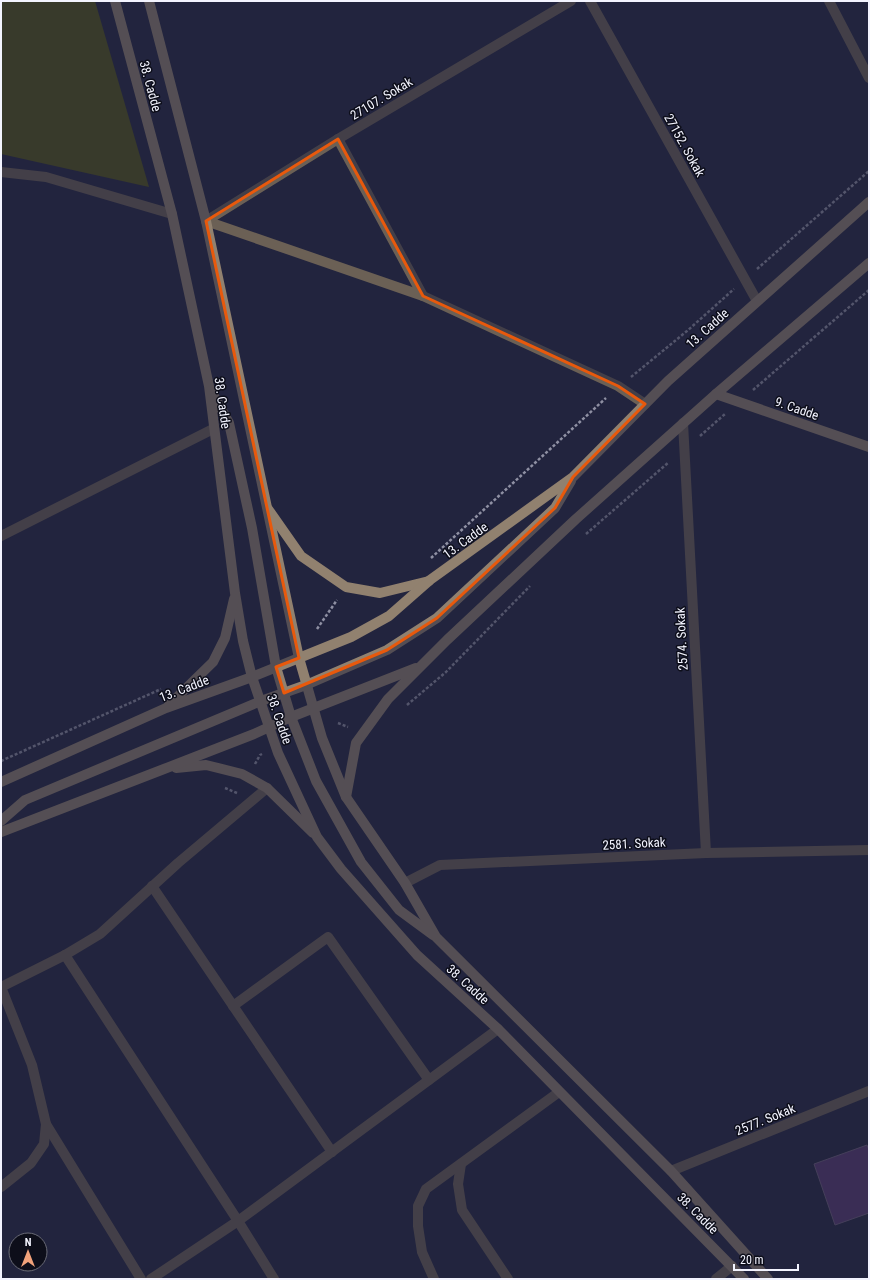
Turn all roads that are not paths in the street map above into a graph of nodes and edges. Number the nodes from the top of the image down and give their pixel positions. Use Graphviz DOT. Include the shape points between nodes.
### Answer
graph roads {
  1 [pos="115,1"];
  2 [pos="149,1"];
  3 [pos="571,1"];
  4 [pos="590,1"];
  5 [pos="829,1"];
  6 [pos="869,78"];
  7 [pos="338,139"];
  8 [pos="1,172"];
  9 [pos="869,202"];
  10 [pos="172,214"];
  11 [pos="206,221"];
  12 [pos="869,263"];
  13 [pos="423,296"];
  14 [pos="757,301"];
  15 [pos="209,386"];
  16 [pos="716,394"];
  17 [pos="645,404"];
  18 [pos="682,424"];
  19 [pos="213,429"];
  20 [pos="869,447"];
  21 [pos="573,477"];
  22 [pos="266,505"];
  23 [pos="1,536"];
  24 [pos="430,580"];
  25 [pos="235,593"];
  26 [pos="299,658"];
  27 [pos="421,666"];
  28 [pos="276,667"];
  29 [pos="252,677"];
  30 [pos="306,685"];
  31 [pos="284,693"];
  32 [pos="261,702"];
  33 [pos="166,708"];
  34 [pos="313,708"];
  35 [pos="291,717"];
  36 [pos="269,726"];
  37 [pos="164,769"];
  38 [pos="1,782"];
  39 [pos="267,788"];
  40 [pos="346,797"];
  41 [pos="1,821"];
  42 [pos="1,832"];
  43 [pos="317,837"];
  44 [pos="869,850"];
  45 [pos="706,853"];
  46 [pos="405,884"];
  47 [pos="152,886"];
  48 [pos="436,937"];
  49 [pos="65,955"];
  50 [pos="233,1006"];
  51 [pos="498,1029"];
  52 [pos="429,1080"];
  53 [pos="869,1091"];
  54 [pos="559,1092"];
  55 [pos="46,1124"];
  56 [pos="332,1152"];
  57 [pos="461,1164"];
  58 [pos="671,1171"];
  59 [pos="1,1187"];
  60 [pos="238,1221"];
  61 [pos="732,1266"];
  62 [pos="141,1279"];
  63 [pos="151,1279"];
  64 [pos="274,1279"];
  65 [pos="434,1279"];
  66 [pos="508,1279"];
  67 [pos="716,1279"];
  68 [pos="744,1279"];
  69 [pos="768,1279"];
  1 -- 10 [label="main road, 38. Cadde"];
  2 -- 11 [label="main road, 38. Cadde"];
  3 -- 7 [label="street, 27107. Sokak"];
  4 -- 14 [label="street, 27152. Sokak"];
  5 -- 6 [label="street"];
  7 -- 11 [label="street, 27107. Sokak"];
  7 -- 13 [label="street"];
  8 -- 10 [label="street" via="46,177"];
  9 -- 14 [label="main road, 13. Cadde"];
  10 -- 15 [label="main road, 38. Cadde"];
  11 -- 13 [label="street"];
  11 -- 22 [label="main road, 38. Cadde"];
  12 -- 16 [label="main road"];
  13 -- 17 [label="street" via="618,386"];
  14 -- 17 [label="main road, 13. Cadde"];
  15 -- 19 [label="main road, 38. Cadde"];
  15 -- 28 [label="main road" via="229,423 252,528"];
  16 -- 18 [label="main road"];
  16 -- 20 [label="main road, 9. Cadde"];
  17 -- 21 [label="main road, 13. Cadde"];
  18 -- 27 [label="main road" via="576,519"];
  18 -- 45 [label="street, 2574. Sokak"];
  19 -- 23 [label="street"];
  19 -- 25 [label="main road, 38. Cadde"];
  21 -- 24 [label="main road, 13. Cadde"];
  21 -- 30 [label="main road" via="555,508 437,618 387,650"];
  22 -- 24 [label="main road" via="302,556 346,587 380,593"];
  22 -- 26 [label="main road, 38. Cadde"];
  24 -- 26 [label="main road, 13. Cadde" via="390,616 351,637"];
  25 -- 29 [label="main road, 38. Cadde"];
  25 -- 33 [label="main road" via="225,638 214,662"];
  26 -- 28 [label="main road, 13. Cadde"];
  26 -- 30 [label="main road, 38. Cadde"];
  27 -- 34 [label="main road"];
  27 -- 40 [label="main road" via="388,699 356,742"];
  28 -- 29 [label="main road, 13. Cadde"];
  28 -- 31 [label="main road"];
  29 -- 32 [label="main road, 38. Cadde"];
  29 -- 33 [label="main road, 13. Cadde"];
  30 -- 31 [label="main road"];
  30 -- 34 [label="main road, 38. Cadde"];
  31 -- 32 [label="main road"];
  31 -- 35 [label="main road"];
  32 -- 36 [label="main road, 38. Cadde"];
  32 -- 41 [label="main road" via="25,800"];
  33 -- 38 [label="main road, 13. Cadde"];
  34 -- 35 [label="main road"];
  34 -- 40 [label="main road, 38. Cadde"];
  35 -- 36 [label="main road"];
  35 -- 48 [label="main road" via="316,781 361,862 399,910"];
  36 -- 37 [label="main road"];
  36 -- 43 [label="main road, 38. Cadde" via="278,753"];
  37 -- 39 [label="main road" via="206,765 242,774"];
  37 -- 42 [label="main road"];
  39 -- 43 [label="main road"];
  39 -- 47 [label="street"];
  40 -- 46 [label="main road, 38. Cadde"];
  43 -- 51 [label="main road, 38. Cadde" via="341,869 417,955"];
  44 -- 45 [label="street, 2581. Sokak"];
  45 -- 46 [label="street, 2581. Sokak" via="440,865"];
  46 -- 48 [label="main road, 38. Cadde"];
  47 -- 49 [label="street" via="100,934"];
  47 -- 50 [label="street"];
  48 -- 58 [label="main road, 38. Cadde"];
  49 -- 55 [label="street" via="1,987 32,1065"];
  49 -- 60 [label="street"];
  50 -- 52 [label="street" via="328,937"];
  50 -- 56 [label="street"];
  51 -- 52 [label="street"];
  51 -- 54 [label="main road, 38. Cadde"];
  52 -- 56 [label="street"];
  53 -- 58 [label="street, 2577. Sokak"];
  54 -- 57 [label="street"];
  54 -- 61 [label="main road, 38. Cadde"];
  55 -- 59 [label="street" via="44,1144 31,1163"];
  55 -- 62 [label="street"];
  56 -- 60 [label="street"];
  57 -- 65 [label="street" via="426,1189 418,1206 422,1252"];
  57 -- 66 [label="street" via="458,1184 462,1210"];
  58 -- 69 [label="main road, 38. Cadde"];
  60 -- 63 [label="street"];
  60 -- 64 [label="street"];
  61 -- 67 [label="street"];
  61 -- 68 [label="main road, 38. Cadde"];
}
